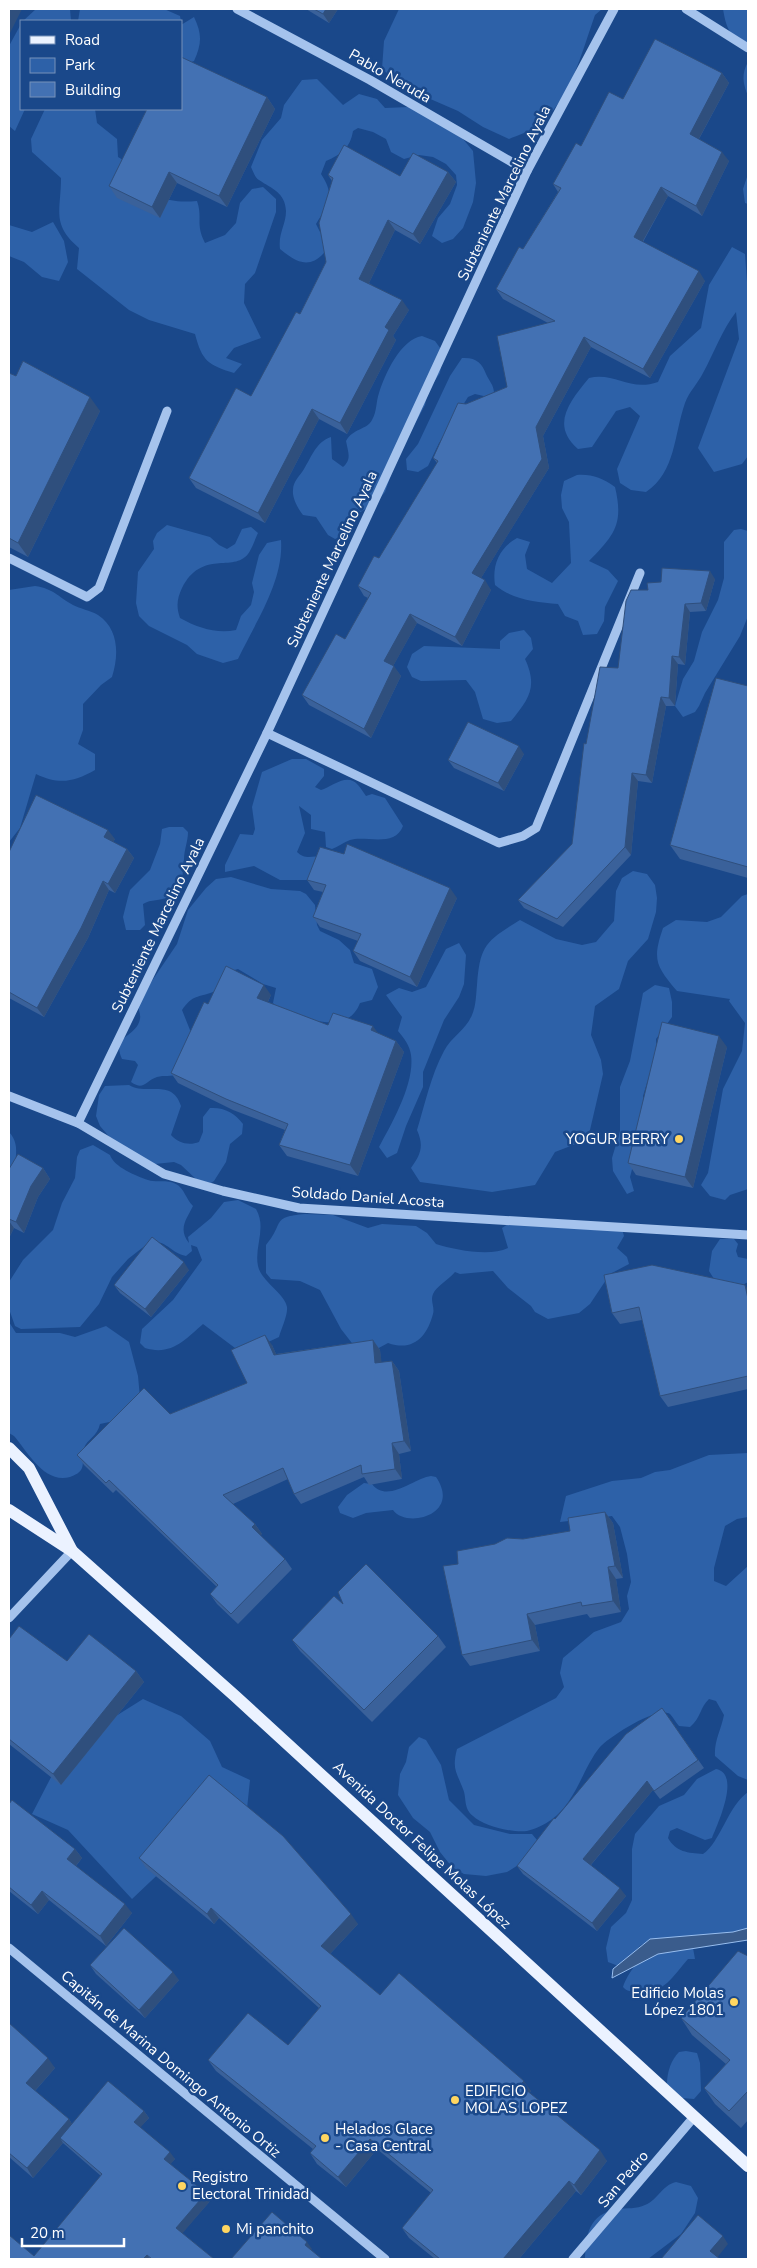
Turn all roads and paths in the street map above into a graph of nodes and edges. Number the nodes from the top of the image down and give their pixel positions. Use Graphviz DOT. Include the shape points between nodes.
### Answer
graph roads {
  1 [pos="238,9"];
  2 [pos="614,9"];
  3 [pos="686,9"];
  4 [pos="748,48"];
  5 [pos="527,172"];
  6 [pos="167,411"];
  7 [pos="9,558"];
  8 [pos="640,573"];
  9 [pos="266,732"];
  10 [pos="9,1096"];
  11 [pos="78,1124"];
  12 [pos="748,1235"];
  13 [pos="9,1448"];
  14 [pos="9,1510"];
  15 [pos="72,1551"];
  16 [pos="9,1618"];
  17 [pos="9,1948"];
  18 [pos="694,2117"];
  19 [pos="748,2166"];
  20 [pos="385,2259"];
  21 [pos="573,2259"];
  1 -- 5 [label="street, Pablo Neruda" via="370,80"];
  2 -- 5 [label="street, Subteniente Marcelino Ayala"];
  3 -- 4 [label="street"];
  5 -- 9 [label="street, Subteniente Marcelino Ayala"];
  6 -- 7 [label="street" via="99,588 86,597"];
  8 -- 9 [label="street" via="536,828 523,836 499,842"];
  9 -- 11 [label="street, Subteniente Marcelino Ayala"];
  10 -- 11 [label="street, Soldado Daniel Acosta"];
  11 -- 12 [label="street, Soldado Daniel Acosta" via="164,1174 299,1208"];
  13 -- 15 [label="main road, Avenida Doctor Felipe Molas López" via="29,1468"];
  14 -- 15 [label="main road, Avenida Doctor Felipe Molas López"];
  15 -- 16 [label="street"];
  15 -- 18 [label="main road, Avenida Doctor Felipe Molas López"];
  17 -- 20 [label="street, Capitán de Marina Domingo Antonio Ortiz"];
  18 -- 19 [label="main road, Avenida Doctor Felipe Molas López"];
  18 -- 21 [label="street, San Pedro"];
}
